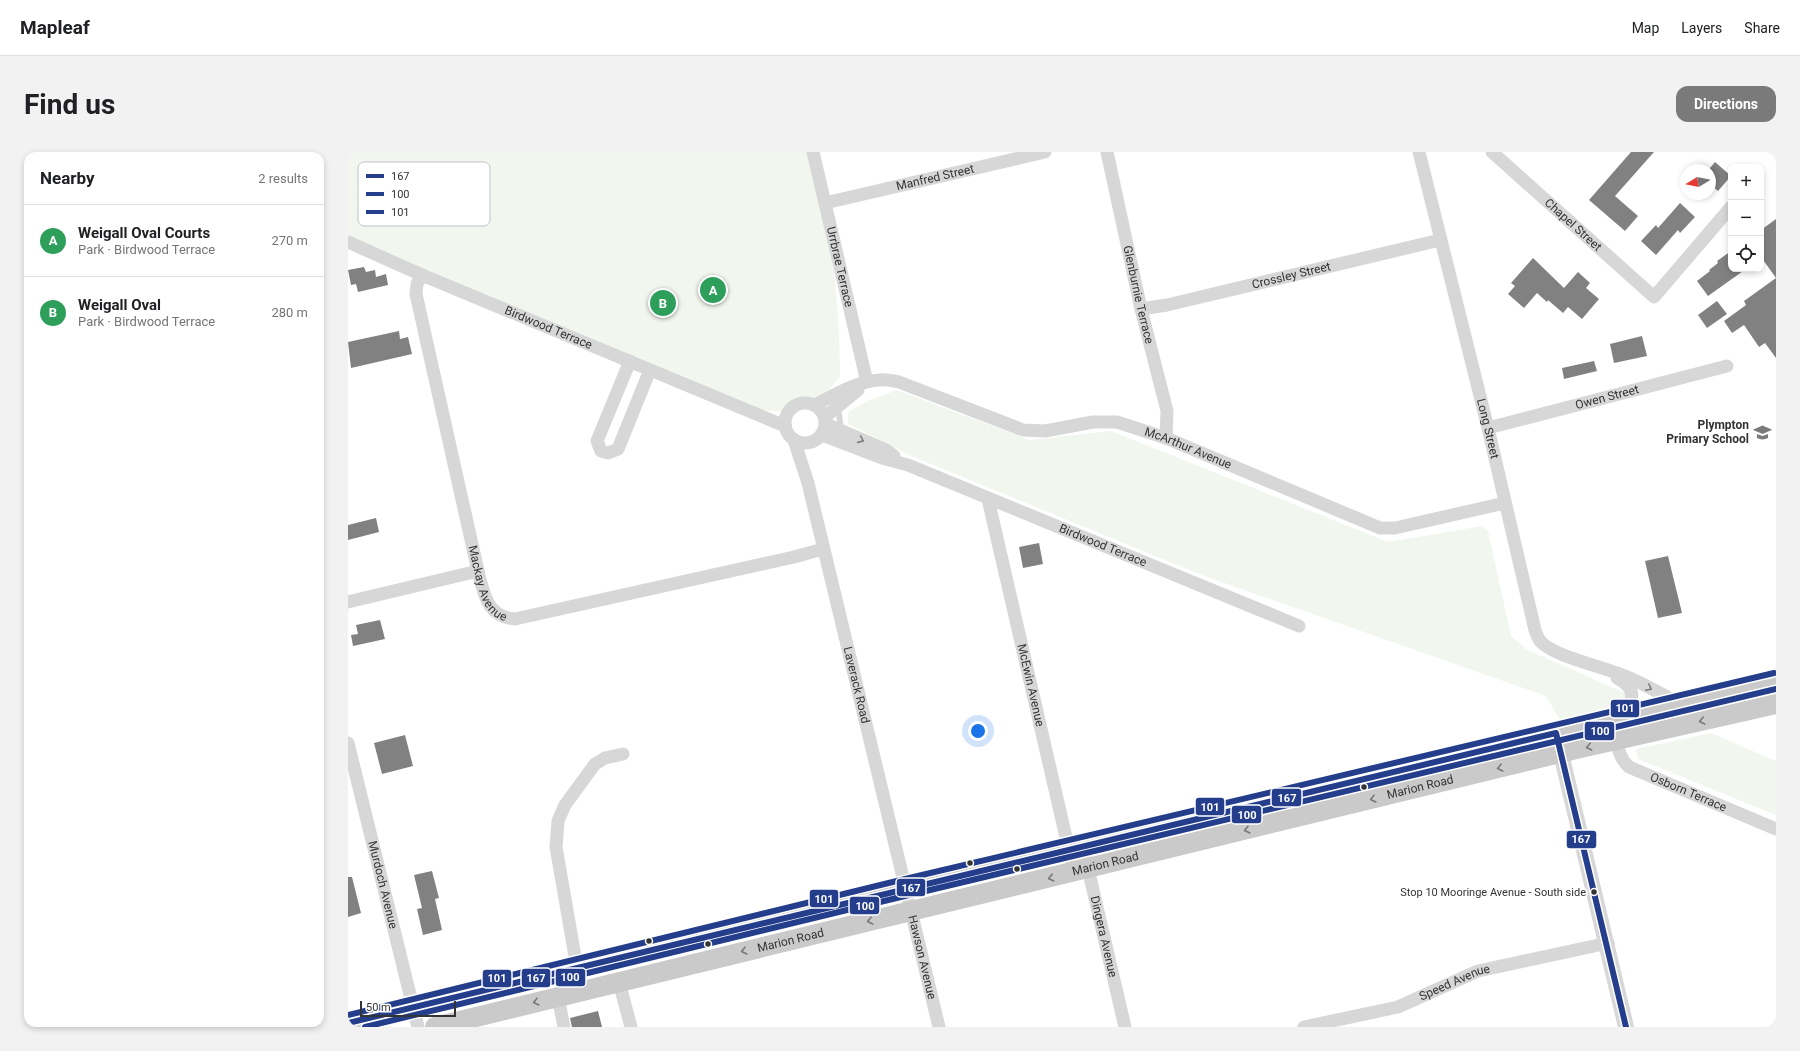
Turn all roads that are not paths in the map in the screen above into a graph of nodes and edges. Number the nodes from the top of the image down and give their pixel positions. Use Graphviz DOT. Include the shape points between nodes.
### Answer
graph roads {
  1 [pos="813,152"];
  2 [pos="1044,152"];
  3 [pos="1107,152"];
  4 [pos="1419,152"];
  5 [pos="1492,152"];
  6 [pos="825,203"];
  7 [pos="1728,211"];
  8 [pos="1440,240"];
  9 [pos="348,242"];
  10 [pos="422,275"];
  11 [pos="1141,308"];
  12 [pos="630,361"];
  13 [pos="1727,366"];
  14 [pos="650,370"];
  15 [pos="867,382"];
  16 [pos="815,405"];
  17 [pos="838,406"];
  18 [pos="751,411"];
  19 [pos="788,411"];
  20 [pos="824,425"];
  21 [pos="785,426"];
  22 [pos="1488,428"];
  23 [pos="842,431"];
  24 [pos="1166,438"];
  25 [pos="794,440"];
  26 [pos="809,443"];
  27 [pos="908,465"];
  28 [pos="808,483"];
  29 [pos="988,498"];
  30 [pos="1505,502"];
  31 [pos="823,549"];
  32 [pos="478,572"];
  33 [pos="348,602"];
  34 [pos="1299,626"];
  35 [pos="1600,668"];
  36 [pos="1776,681"];
  37 [pos="1680,704"];
  38 [pos="1776,704"];
  39 [pos="1624,716"];
  40 [pos="1556,733"];
  41 [pos="1616,741"];
  42 [pos="348,743"];
  43 [pos="1561,753"];
  44 [pos="623,754"];
  45 [pos="1776,829"];
  46 [pos="1076,848"];
  47 [pos="1082,870"];
  48 [pos="907,887"];
  49 [pos="912,911"];
  50 [pos="1608,943"];
  51 [pos="615,958"];
  52 [pos="577,968"];
  53 [pos="628,979"];
  54 [pos="558,997"];
  55 [pos="413,1007"];
  56 [pos="484,1021"];
  57 [pos="348,1023"];
  58 [pos="418,1027"];
  59 [pos="435,1027"];
  60 [pos="564,1027"];
  61 [pos="631,1027"];
  62 [pos="939,1027"];
  63 [pos="1126,1027"];
  64 [pos="1304,1027"];
  65 [pos="1626,1027"];
  1 -- 6 [label="street, Urrbrae Terrace"];
  2 -- 6 [label="street, Manfred Street"];
  3 -- 11 [label="street, Glenburnie Terrace"];
  4 -- 8 [label="street, Long Street"];
  5 -- 7 [label="street, Chapel Street" via="1654,297"];
  6 -- 15 [label="street, Urrbrae Terrace"];
  8 -- 11 [label="street, Crossley Street" via="1167,306"];
  8 -- 22 [label="street, Long Street"];
  9 -- 10 [label="street, Birdwood Terrace"];
  10 -- 12 [label="street, Birdwood Terrace"];
  10 -- 32 [label="street, Mackay Avenue" via="417,284 416,294"];
  11 -- 24 [label="street, Glenburnie Terrace" via="1167,411"];
  12 -- 14 [label="street, Birdwood Terrace"];
  12 -- 14 [label="street" via="597,442 601,450 608,453 618,449"];
  13 -- 22 [label="street, Owen Street"];
  14 -- 18 [label="street, Birdwood Terrace"];
  15 -- 16 [label="street, McArthur Avenue"];
  15 -- 17 [label="street"];
  15 -- 24 [label="street, McArthur Avenue" via="881,379 899,382 1023,430 1045,432 1093,422 1117,422"];
  16 -- 19 [label="street" via="803,402"];
  16 -- 20 [label="street" via="821,410"];
  17 -- 20 [label="street"];
  17 -- 23 [label="lane"];
  18 -- 19 [label="street, Birdwood Terrace"];
  18 -- 21 [label="street, Birdwood Terrace"];
  19 -- 21 [label="street"];
  20 -- 23 [label="street, Birdwood Terrace"];
  20 -- 26 [label="street"];
  20 -- 27 [label="street, Birdwood Terrace" via="882,458"];
  21 -- 25 [label="street"];
  22 -- 30 [label="street, Long Street"];
  23 -- 27 [label="street, Birdwood Terrace, one-way" via="886,450"];
  24 -- 30 [label="street, McArthur Avenue" via="1380,528 1395,528"];
  25 -- 26 [label="street"];
  25 -- 28 [label="street, Laverack Road"];
  26 -- 28 [label="street, Laverack Road"];
  27 -- 29 [label="street, Birdwood Terrace"];
  28 -- 31 [label="street, Laverack Road"];
  29 -- 34 [label="street, Birdwood Terrace"];
  29 -- 46 [label="street, McEwin Avenue"];
  30 -- 35 [label="street, Long Street" via="1535,630 1540,640 1548,647"];
  31 -- 32 [label="street, Mackay Avenue" via="515,619 496,613 485,600"];
  31 -- 48 [label="street, Laverack Road"];
  32 -- 33 [label="street"];
  35 -- 37 [label="street, Long Street, one-way" via="1624,675"];
  35 -- 39 [label="street, Long Street" via="1623,681 1632,692 1632,701"];
  36 -- 37 [label="main road, Marion Road"];
  37 -- 39 [label="main road, Marion Road"];
  38 -- 41 [label="main road, Marion Road, one-way"];
  39 -- 40 [label="main road, Marion Road"];
  40 -- 43 [label="street"];
  40 -- 46 [label="main road, Marion Road"];
  41 -- 43 [label="main road, Marion Road, one-way"];
  41 -- 45 [label="street, Osborn Terrace" via="1620,755 1629,767"];
  42 -- 55 [label="street, Murdoch Avenue"];
  43 -- 47 [label="main road, Marion Road, one-way"];
  43 -- 50 [label="street"];
  44 -- 52 [label="street" via="605,758 595,764 565,805 558,820 556,847"];
  46 -- 47 [label="street, McEwin Avenue"];
  46 -- 48 [label="main road, Marion Road"];
  47 -- 49 [label="main road, Marion Road, one-way"];
  47 -- 63 [label="street, Dingera Avenue"];
  48 -- 49 [label="street, Hawson Avenue"];
  48 -- 51 [label="main road, Marion Road"];
  49 -- 53 [label="main road, Marion Road, one-way"];
  49 -- 62 [label="street, Hawson Avenue"];
  50 -- 64 [label="street, Speed Avenue" via="1478,971 1398,1006"];
  50 -- 65 [label="street"];
  51 -- 52 [label="main road, Marion Road"];
  51 -- 53 [label="main road" via="633,963 638,970"];
  52 -- 55 [label="main road, Marion Road"];
  53 -- 54 [label="main road, Marion Road"];
  53 -- 61 [label="street"];
  54 -- 56 [label="main road, Marion Road, one-way"];
  54 -- 60 [label="street"];
  55 -- 57 [label="main road, Marion Road"];
  55 -- 58 [label="street, Murdoch Avenue"];
  56 -- 59 [label="main road, Marion Road"];
}
